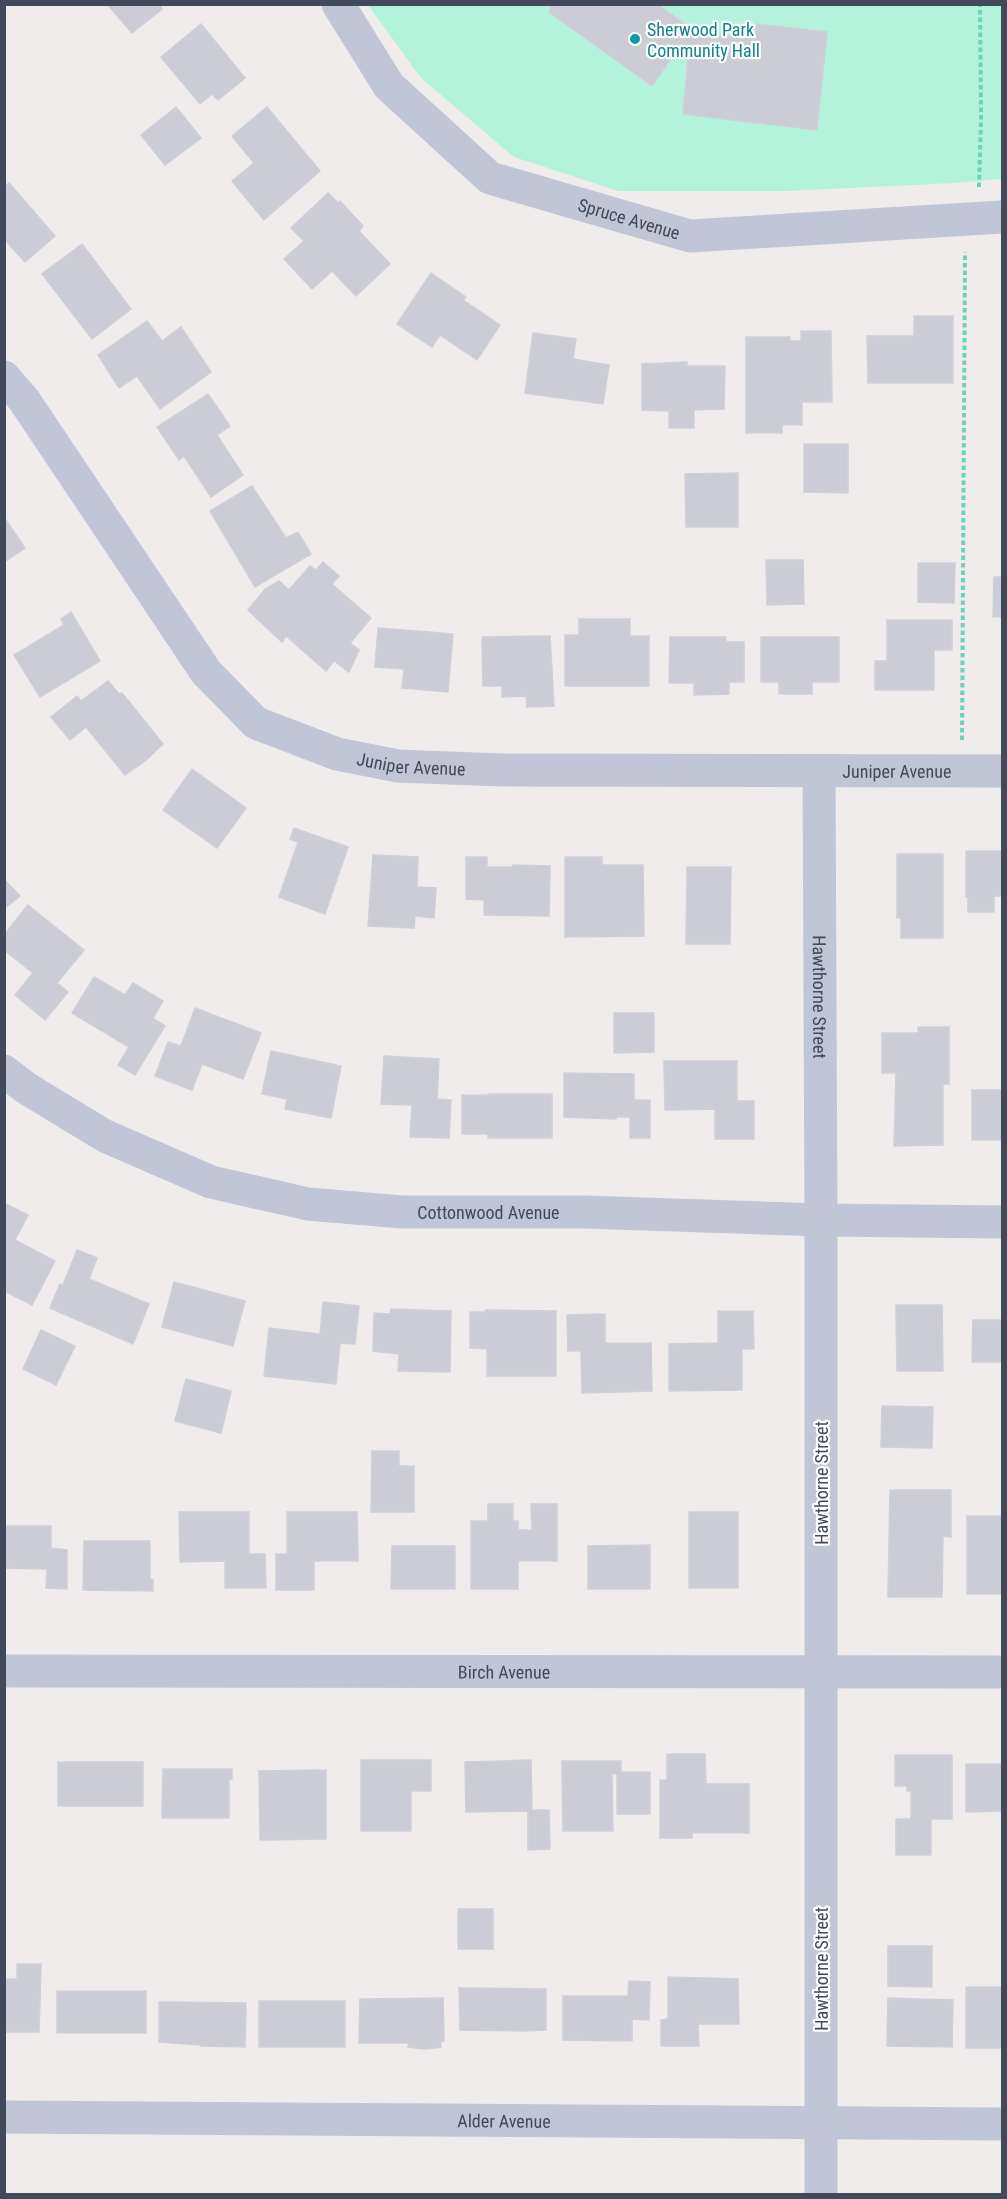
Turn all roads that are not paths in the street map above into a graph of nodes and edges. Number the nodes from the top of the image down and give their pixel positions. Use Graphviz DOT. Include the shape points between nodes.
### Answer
graph roads {
  1 [pos="338,4"];
  2 [pos="1002,218"];
  3 [pos="4,377"];
  4 [pos="1002,771"];
  5 [pos="819,772"];
  6 [pos="4,1071"];
  7 [pos="822,1220"];
  8 [pos="1002,1222"];
  9 [pos="4,1671"];
  10 [pos="820,1672"];
  11 [pos="1002,1672"];
  12 [pos="4,2117"];
  13 [pos="821,2124"];
  14 [pos="1002,2124"];
  15 [pos="821,2194"];
  1 -- 2 [label="street, Spruce Avenue" via="389,86 490,178 690,236"];
  3 -- 5 [label="street, Juniper Avenue" via="24,400 206,672 256,723 337,754 398,766"];
  4 -- 5 [label="street, Juniper Avenue"];
  5 -- 7 [label="street, Hawthorne Street"];
  6 -- 7 [label="street, Cottonwood Avenue" via="116,1141 212,1182 308,1204 402,1212 584,1212"];
  7 -- 8 [label="street, Cottonwood Avenue"];
  7 -- 10 [label="street, Hawthorne Street"];
  9 -- 10 [label="street, Birch Avenue"];
  10 -- 11 [label="street, Birch Avenue"];
  10 -- 13 [label="street, Hawthorne Street"];
  12 -- 13 [label="street, Alder Avenue"];
  13 -- 14 [label="street, Alder Avenue"];
  13 -- 15 [label="street, Hawthorne Street"];
}
